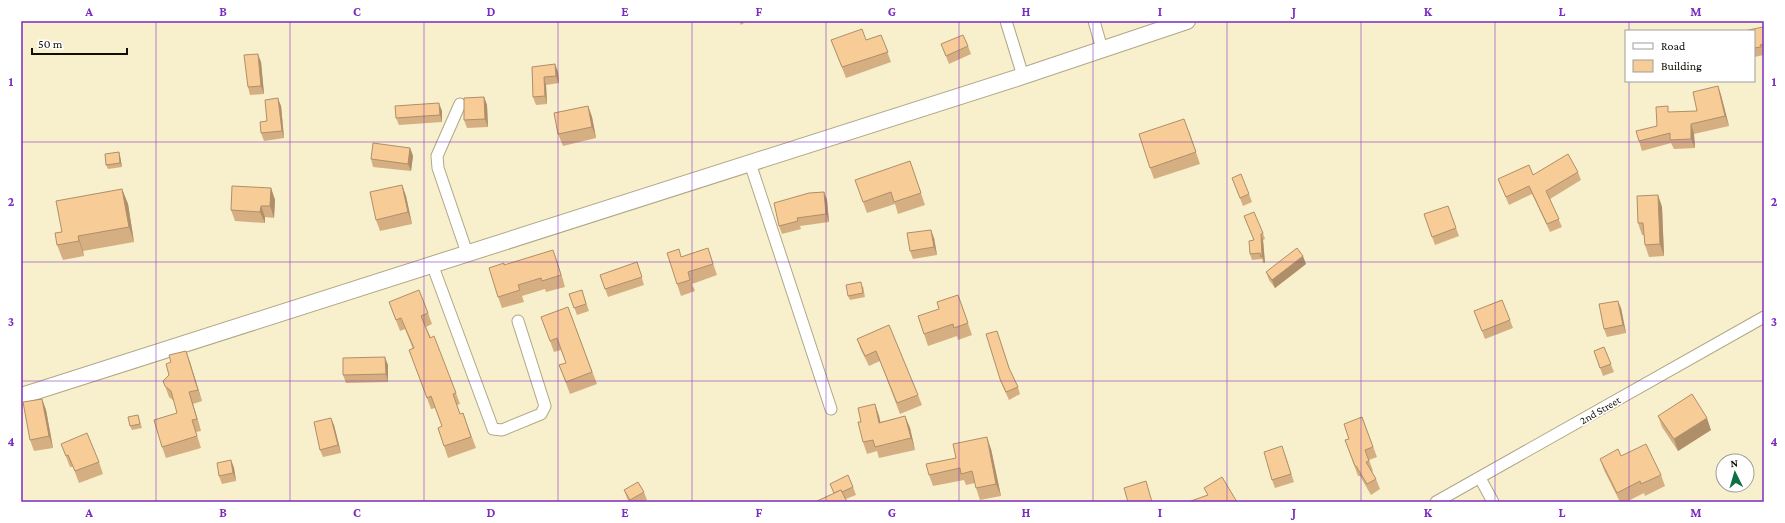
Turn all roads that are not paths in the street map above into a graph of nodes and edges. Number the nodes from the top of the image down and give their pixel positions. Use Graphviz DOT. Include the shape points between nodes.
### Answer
graph roads {
  1 [pos="1006,21"];
  2 [pos="1094,21"];
  3 [pos="1187,21"];
  4 [pos="1102,49"];
  5 [pos="1023,76"];
  6 [pos="460,104"];
  7 [pos="750,163"];
  8 [pos="467,252"];
  9 [pos="432,264"];
  10 [pos="1764,317"];
  11 [pos="518,321"];
  12 [pos="21,396"];
  13 [pos="830,409"];
  14 [pos="1480,478"];
  15 [pos="1436,502"];
  16 [pos="1493,502"];
  1 -- 5 [label="street"];
  2 -- 4 [label="street"];
  3 -- 4 [label="main road"];
  4 -- 5 [label="main road"];
  5 -- 7 [label="main road"];
  6 -- 8 [label="street" via="437,156 438,168"];
  7 -- 8 [label="main road"];
  7 -- 13 [label="street"];
  8 -- 9 [label="main road"];
  9 -- 11 [label="street" via="493,429 502,430 541,414 545,406"];
  9 -- 12 [label="main road"];
  10 -- 14 [label="street, 2nd Street"];
  14 -- 15 [label="street, 2nd Street"];
  14 -- 16 [label="street"];
}
